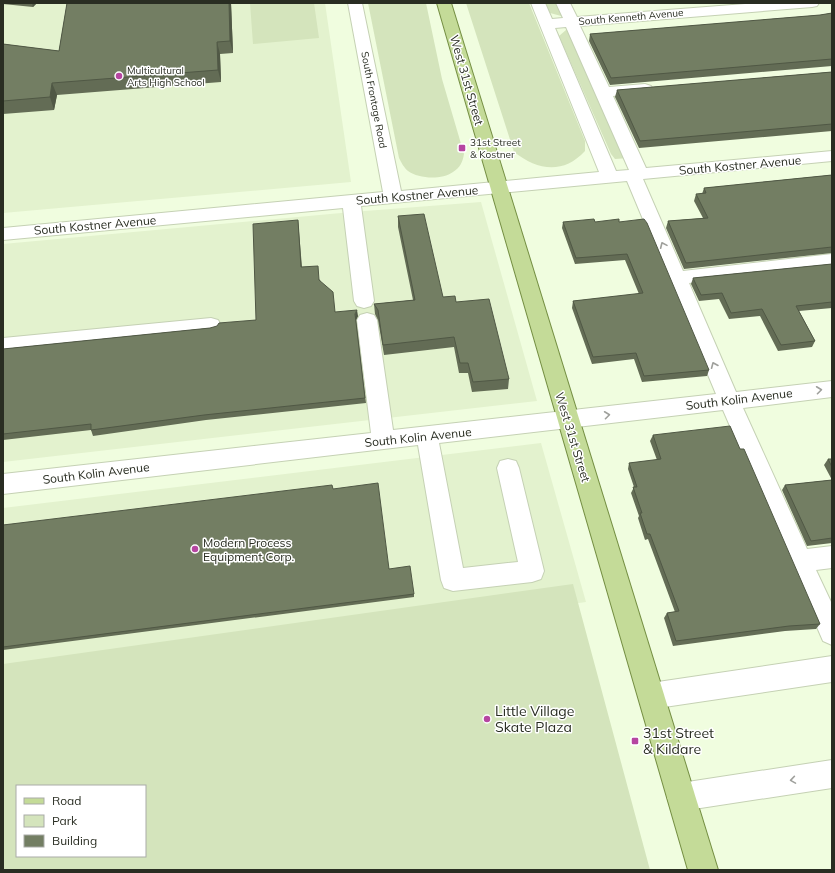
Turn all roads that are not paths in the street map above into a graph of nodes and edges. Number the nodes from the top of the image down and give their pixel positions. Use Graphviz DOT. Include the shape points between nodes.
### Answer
graph roads {
  1 [pos="355,3"];
  2 [pos="444,3"];
  3 [pos="538,3"];
  4 [pos="563,3"];
  5 [pos="812,3"];
  6 [pos="571,22"];
  7 [pos="546,24"];
  8 [pos="658,87"];
  9 [pos="603,92"];
  10 [pos="832,156"];
  11 [pos="637,174"];
  12 [pos="610,177"];
  13 [pos="498,187"];
  14 [pos="392,197"];
  15 [pos="351,201"];
  16 [pos="3,234"];
  17 [pos="832,261"];
  18 [pos="677,278"];
  19 [pos="211,325"];
  20 [pos="3,346"];
  21 [pos="832,389"];
  22 [pos="729,401"];
  23 [pos="568,419"];
  24 [pos="427,436"];
  25 [pos="383,440"];
  26 [pos="508,468"];
  27 [pos="3,484"];
  28 [pos="832,557"];
  29 [pos="800,561"];
  30 [pos="832,633"];
  31 [pos="832,669"];
  32 [pos="650,696"];
  33 [pos="832,774"];
  34 [pos="681,797"];
  35 [pos="703,870"];
  1 -- 14 [label="street, South Frontage Road"];
  2 -- 13 [label="main road, West 31st Street"];
  3 -- 7 [label="street"];
  4 -- 6 [label="street"];
  5 -- 6 [label="street, South Kenneth Avenue"];
  6 -- 7 [label="street, South Kenneth Avenue"];
  6 -- 9 [label="street"];
  7 -- 12 [label="street"];
  8 -- 9 [label="street"];
  9 -- 11 [label="street"];
  10 -- 11 [label="street, South Kostner Avenue"];
  11 -- 12 [label="street, South Kostner Avenue"];
  18 -- 11 [label="street, one-way"];
  12 -- 13 [label="street, South Kostner Avenue"];
  13 -- 14 [label="street, South Kostner Avenue"];
  13 -- 23 [label="main road, West 31st Street"];
  14 -- 15 [label="street, South Kostner Avenue"];
  15 -- 16 [label="street, South Kostner Avenue"];
  15 -- 25 [label="street"];
  17 -- 18 [label="street"];
  22 -- 18 [label="street, one-way"];
  19 -- 20 [label="street"];
  22 -- 21 [label="street, South Kolin Avenue, one-way"];
  23 -- 22 [label="street, South Kolin Avenue, one-way"];
  22 -- 29 [label="street"];
  23 -- 24 [label="street, South Kolin Avenue"];
  23 -- 32 [label="main road, West 31st Street"];
  24 -- 25 [label="street, South Kolin Avenue"];
  24 -- 26 [label="street" via="453,580 532,571"];
  25 -- 27 [label="street, South Kolin Avenue"];
  28 -- 29 [label="street"];
  29 -- 30 [label="street"];
  31 -- 32 [label="street"];
  32 -- 34 [label="main road, West 31st Street"];
  33 -- 34 [label="street, one-way"];
  34 -- 35 [label="main road, West 31st Street"];
}
